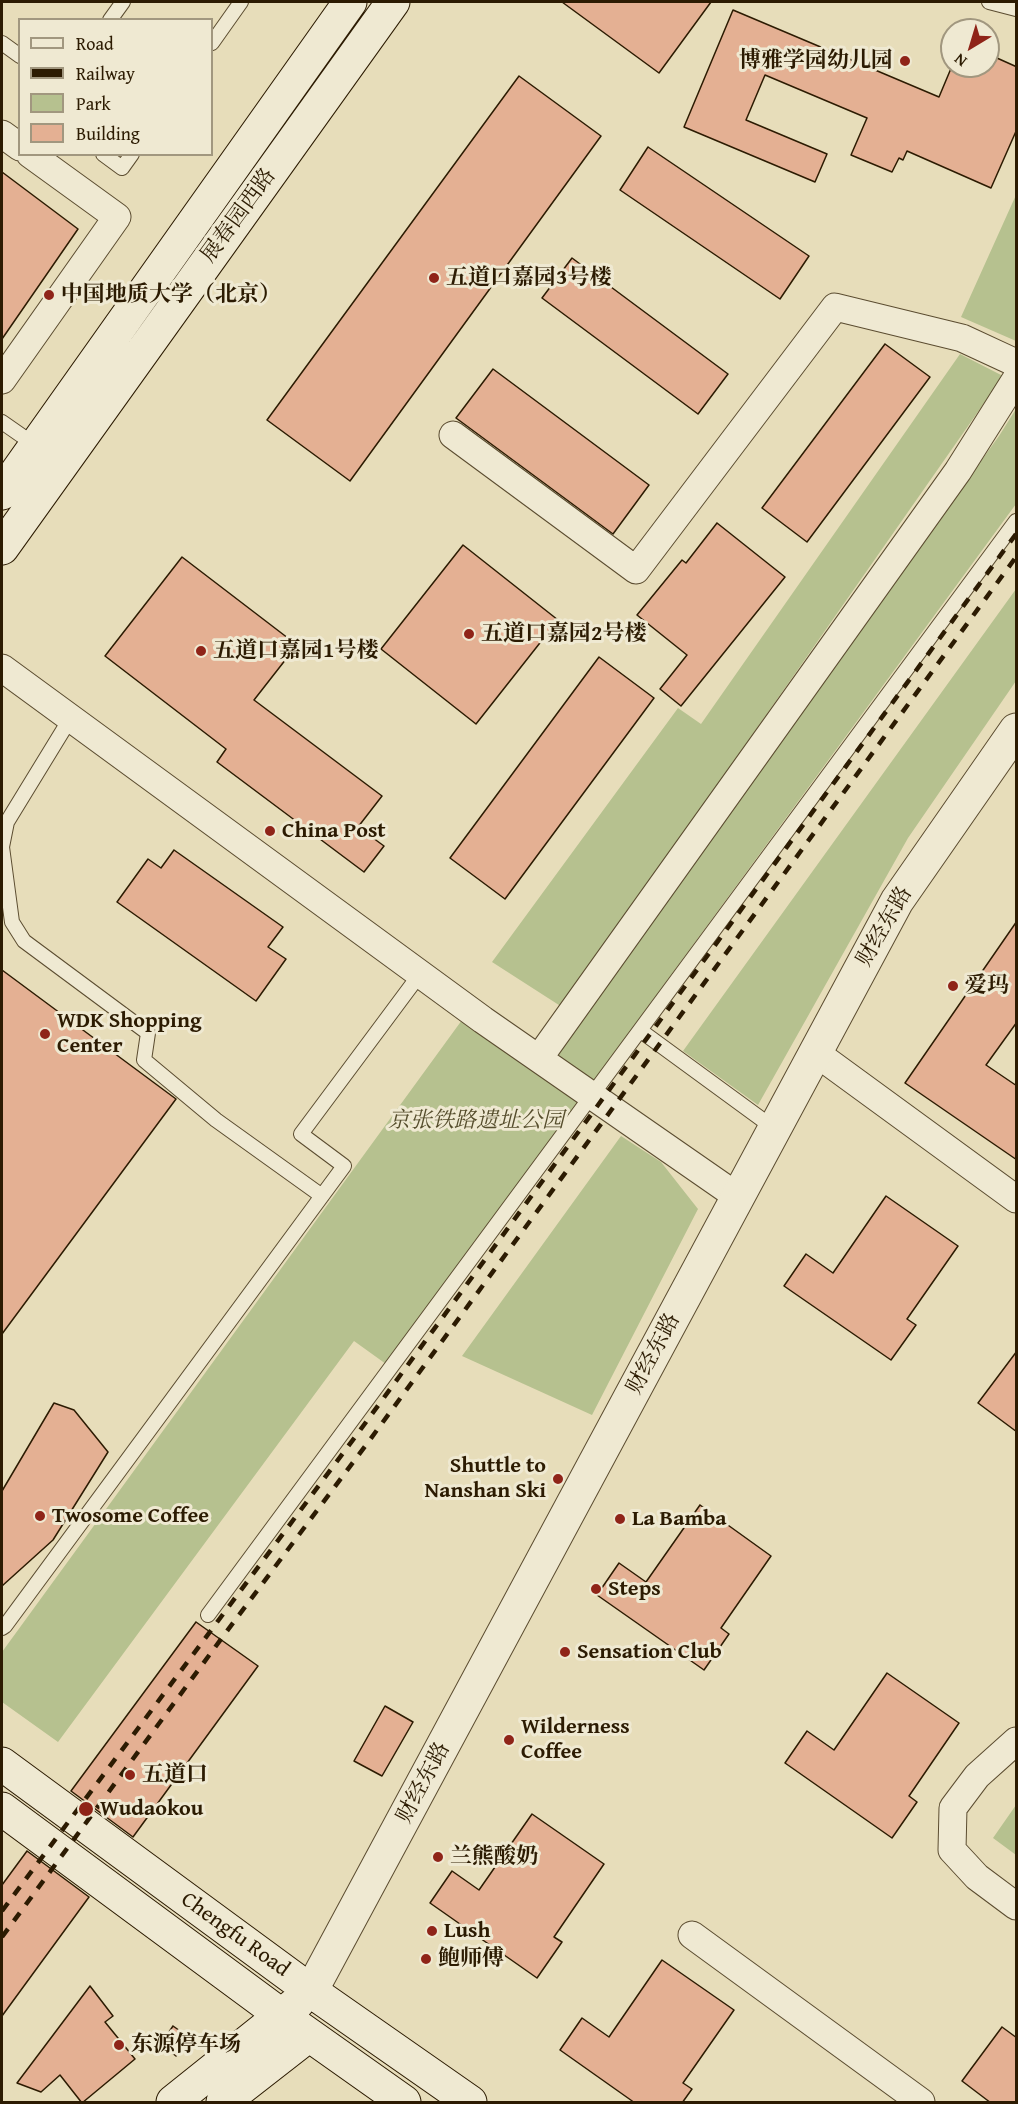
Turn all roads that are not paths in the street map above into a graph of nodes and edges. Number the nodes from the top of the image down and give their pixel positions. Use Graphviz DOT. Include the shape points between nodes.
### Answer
graph roads {
  1 [pos="123,2"];
  2 [pos="241,2"];
  3 [pos="350,2"];
  4 [pos="393,2"];
  5 [pos="988,2"];
  6 [pos="1017,9"];
  7 [pos="111,18"];
  8 [pos="213,42"];
  9 [pos="2,43"];
  10 [pos="18,55"];
  11 [pos="2,134"];
  12 [pos="18,146"];
  13 [pos="33,156"];
  14 [pos="106,156"];
  15 [pos="131,156"];
  16 [pos="1017,363"];
  17 [pos="1017,379"];
  18 [pos="2,380"];
  19 [pos="2,422"];
  20 [pos="453,435"];
  21 [pos="35,445"];
  22 [pos="2,492"];
  23 [pos="1017,521"];
  24 [pos="2,548"];
  25 [pos="2,668"];
  26 [pos="70,719"];
  27 [pos="1017,730"];
  28 [pos="420,974"];
  29 [pos="641,1031"];
  30 [pos="816,1053"];
  31 [pos="539,1058"];
  32 [pos="593,1095"];
  33 [pos="775,1129"];
  34 [pos="322,1196"];
  35 [pos="738,1197"];
  36 [pos="1017,1199"];
  37 [pos="208,1615"];
  38 [pos="2,1628"];
  39 [pos="1017,1741"];
  40 [pos="2,1764"];
  41 [pos="2,1809"];
  42 [pos="1017,1906"];
  43 [pos="692,1935"];
  44 [pos="311,1991"];
  45 [pos="281,2015"];
  46 [pos="309,2035"];
  47 [pos="173,2103"];
  48 [pos="223,2103"];
  49 [pos="404,2103"];
  50 [pos="470,2103"];
  51 [pos="921,2103"];
  1 -- 7 [label="lane"];
  2 -- 8 [label="lane"];
  3 -- 21 [label="main road, 展春园西路"];
  4 -- 24 [label="main road, 展春园西路"];
  5 -- 6 [label="lane"];
  9 -- 10 [label="lane"];
  11 -- 12 [label="street"];
  13 -- 18 [label="street" via="117,217"];
  14 -- 15 [label="lane" via="122,168"];
  16 -- 20 [label="street" via="962,338 835,307 636,570"];
  17 -- 31 [label="street" via="958,471"];
  19 -- 21 [label="lane"];
  21 -- 22 [label="main road, 展春园西路"];
  23 -- 29 [label="lane"];
  25 -- 26 [label="street"];
  26 -- 28 [label="street"];
  26 -- 34 [label="lane" via="6,822 2,848 12,922 24,941 148,1033 144,1060 216,1120"];
  27 -- 30 [label="main road, 财经东路" via="897,901"];
  28 -- 31 [label="street"];
  28 -- 34 [label="lane" via="301,1134 344,1166"];
  29 -- 32 [label="lane"];
  29 -- 33 [label="lane"];
  30 -- 33 [label="main road, 财经东路"];
  30 -- 36 [label="street"];
  31 -- 32 [label="street"];
  32 -- 35 [label="street"];
  32 -- 37 [label="lane"];
  33 -- 35 [label="main road, 财经东路"];
  34 -- 38 [label="lane"];
  35 -- 44 [label="main road, 财经东路"];
  39 -- 42 [label="street" via="977,1776 953,1808 952,1850 977,1877"];
  40 -- 44 [label="main road, Chengfu Road"];
  41 -- 45 [label="main road, Chengfu Road"];
  43 -- 51 [label="street"];
  44 -- 45 [label="main road"];
  44 -- 46 [label="main road"];
  44 -- 50 [label="main road, Chengfu Road"];
  45 -- 46 [label="main road, Chengfu Road"];
  45 -- 47 [label="main road"];
  46 -- 48 [label="main road"];
  46 -- 49 [label="main road"];
}
